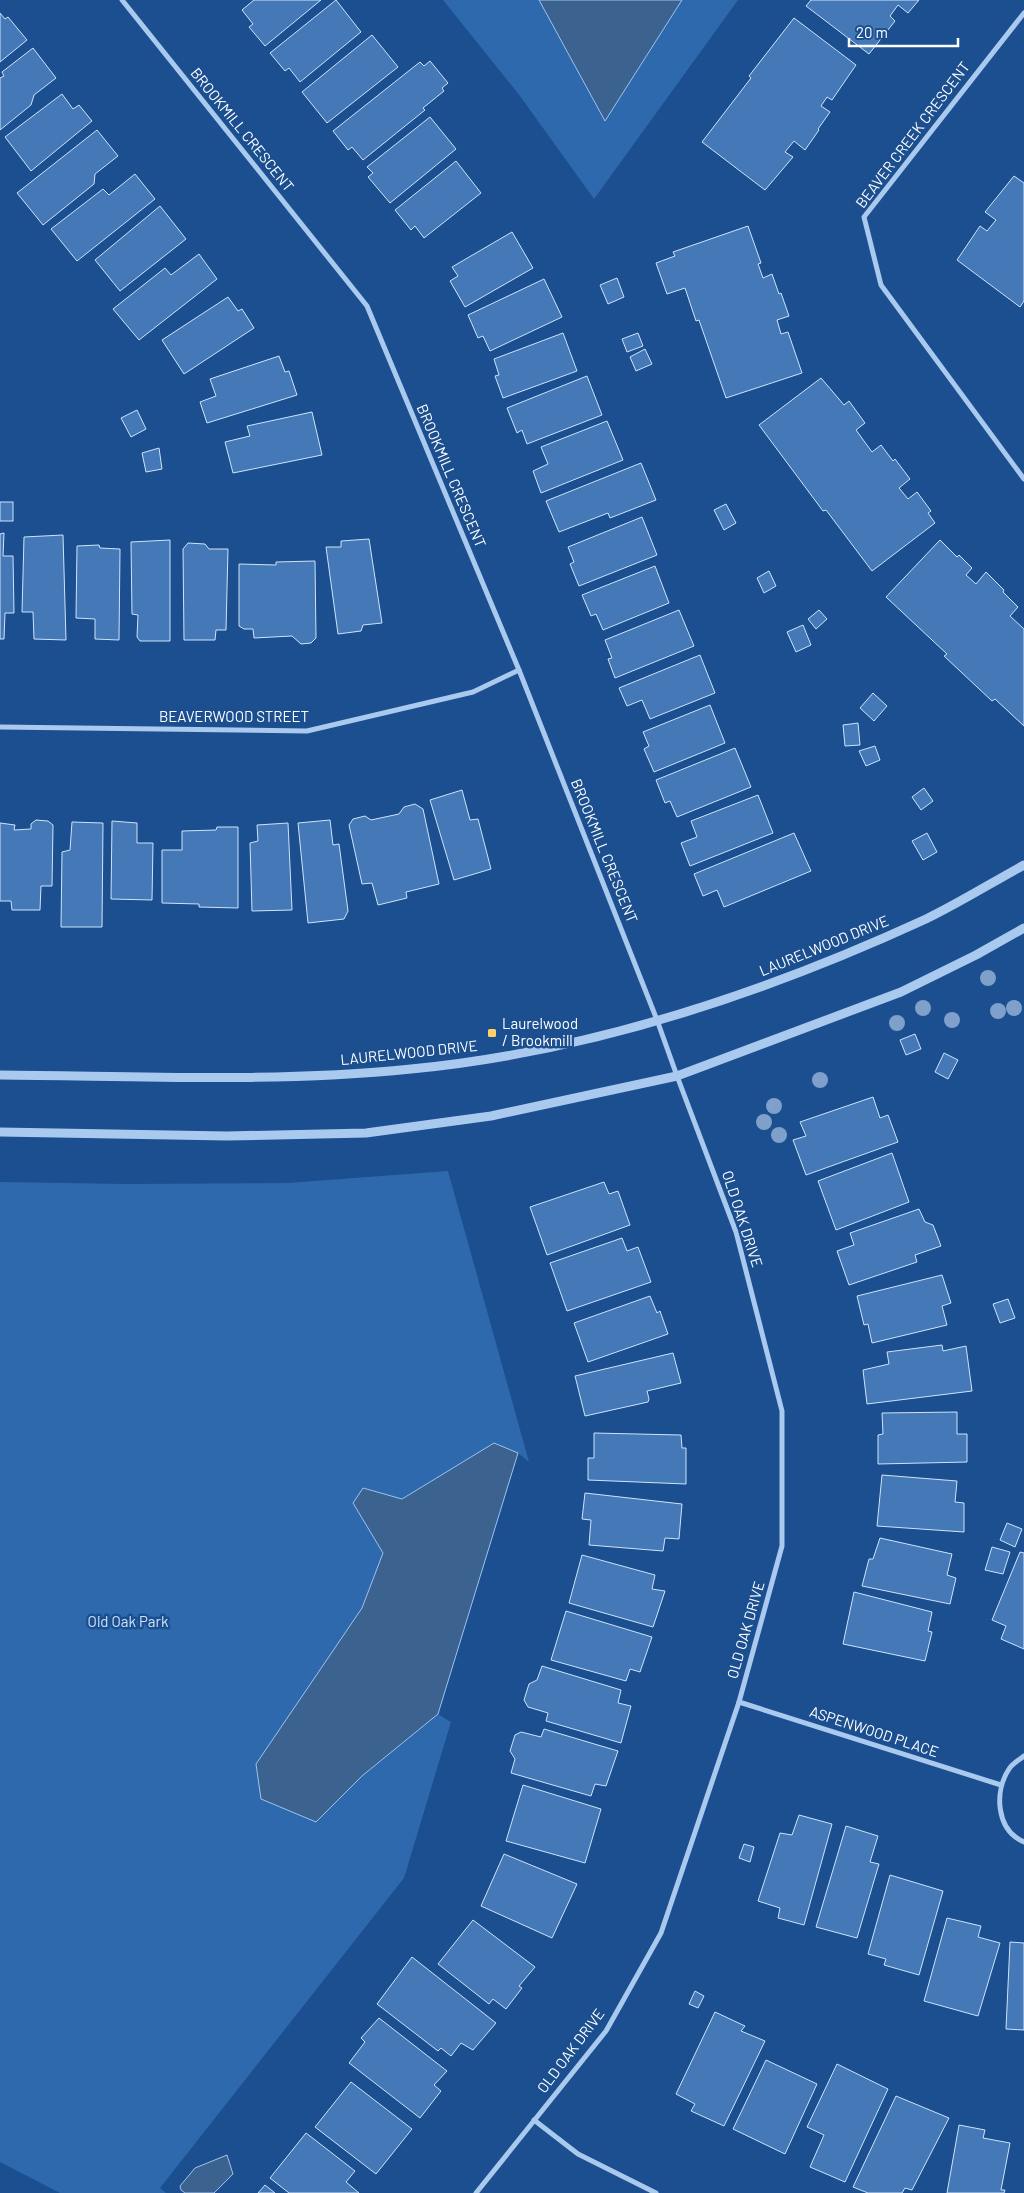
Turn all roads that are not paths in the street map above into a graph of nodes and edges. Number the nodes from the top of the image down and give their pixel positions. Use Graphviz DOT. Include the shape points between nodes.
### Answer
graph roads {
  1 [pos="122,0"];
  2 [pos="1024,12"];
  3 [pos="1024,479"];
  4 [pos="519,670"];
  5 [pos="0,727"];
  6 [pos="1024,865"];
  7 [pos="1024,928"];
  8 [pos="657,1020"];
  9 [pos="0,1075"];
  10 [pos="677,1076"];
  11 [pos="0,1132"];
  12 [pos="739,1702"];
  13 [pos="1024,1756"];
  14 [pos="1000,1785"];
  15 [pos="1024,1842"];
  16 [pos="534,2120"];
  17 [pos="476,2193"];
  18 [pos="656,2193"];
  1 -- 4 [label="street, BROOKMILL CRESCENT" via="367,306"];
  2 -- 3 [label="street, BEAVER CREEK CRESCENT" via="864,217 881,285"];
  4 -- 5 [label="street, BEAVERWOOD STREET" via="473,692 307,731"];
  4 -- 8 [label="street, BROOKMILL CRESCENT"];
  6 -- 8 [label="street, LAURELWOOD DRIVE" via="928,918 791,977"];
  7 -- 10 [label="street" via="900,992"];
  8 -- 9 [label="street, LAURELWOOD DRIVE" via="539,1051 411,1069 281,1078"];
  8 -- 10 [label="street, OLD OAK DRIVE"];
  10 -- 11 [label="street" via="491,1116 366,1133 227,1136"];
  10 -- 12 [label="street, OLD OAK DRIVE" via="736,1232 782,1411 782,1546"];
  12 -- 14 [label="street, ASPENWOOD PLACE"];
  12 -- 16 [label="street, OLD OAK DRIVE" via="661,1933 606,2031"];
  13 -- 14 [label="street" via="1010,1768"];
  14 -- 15 [label="street" via="998,1802 1003,1820 1008,1829"];
  16 -- 17 [label="street, OLD OAK DRIVE"];
  16 -- 18 [label="street" via="578,2154"];
}
